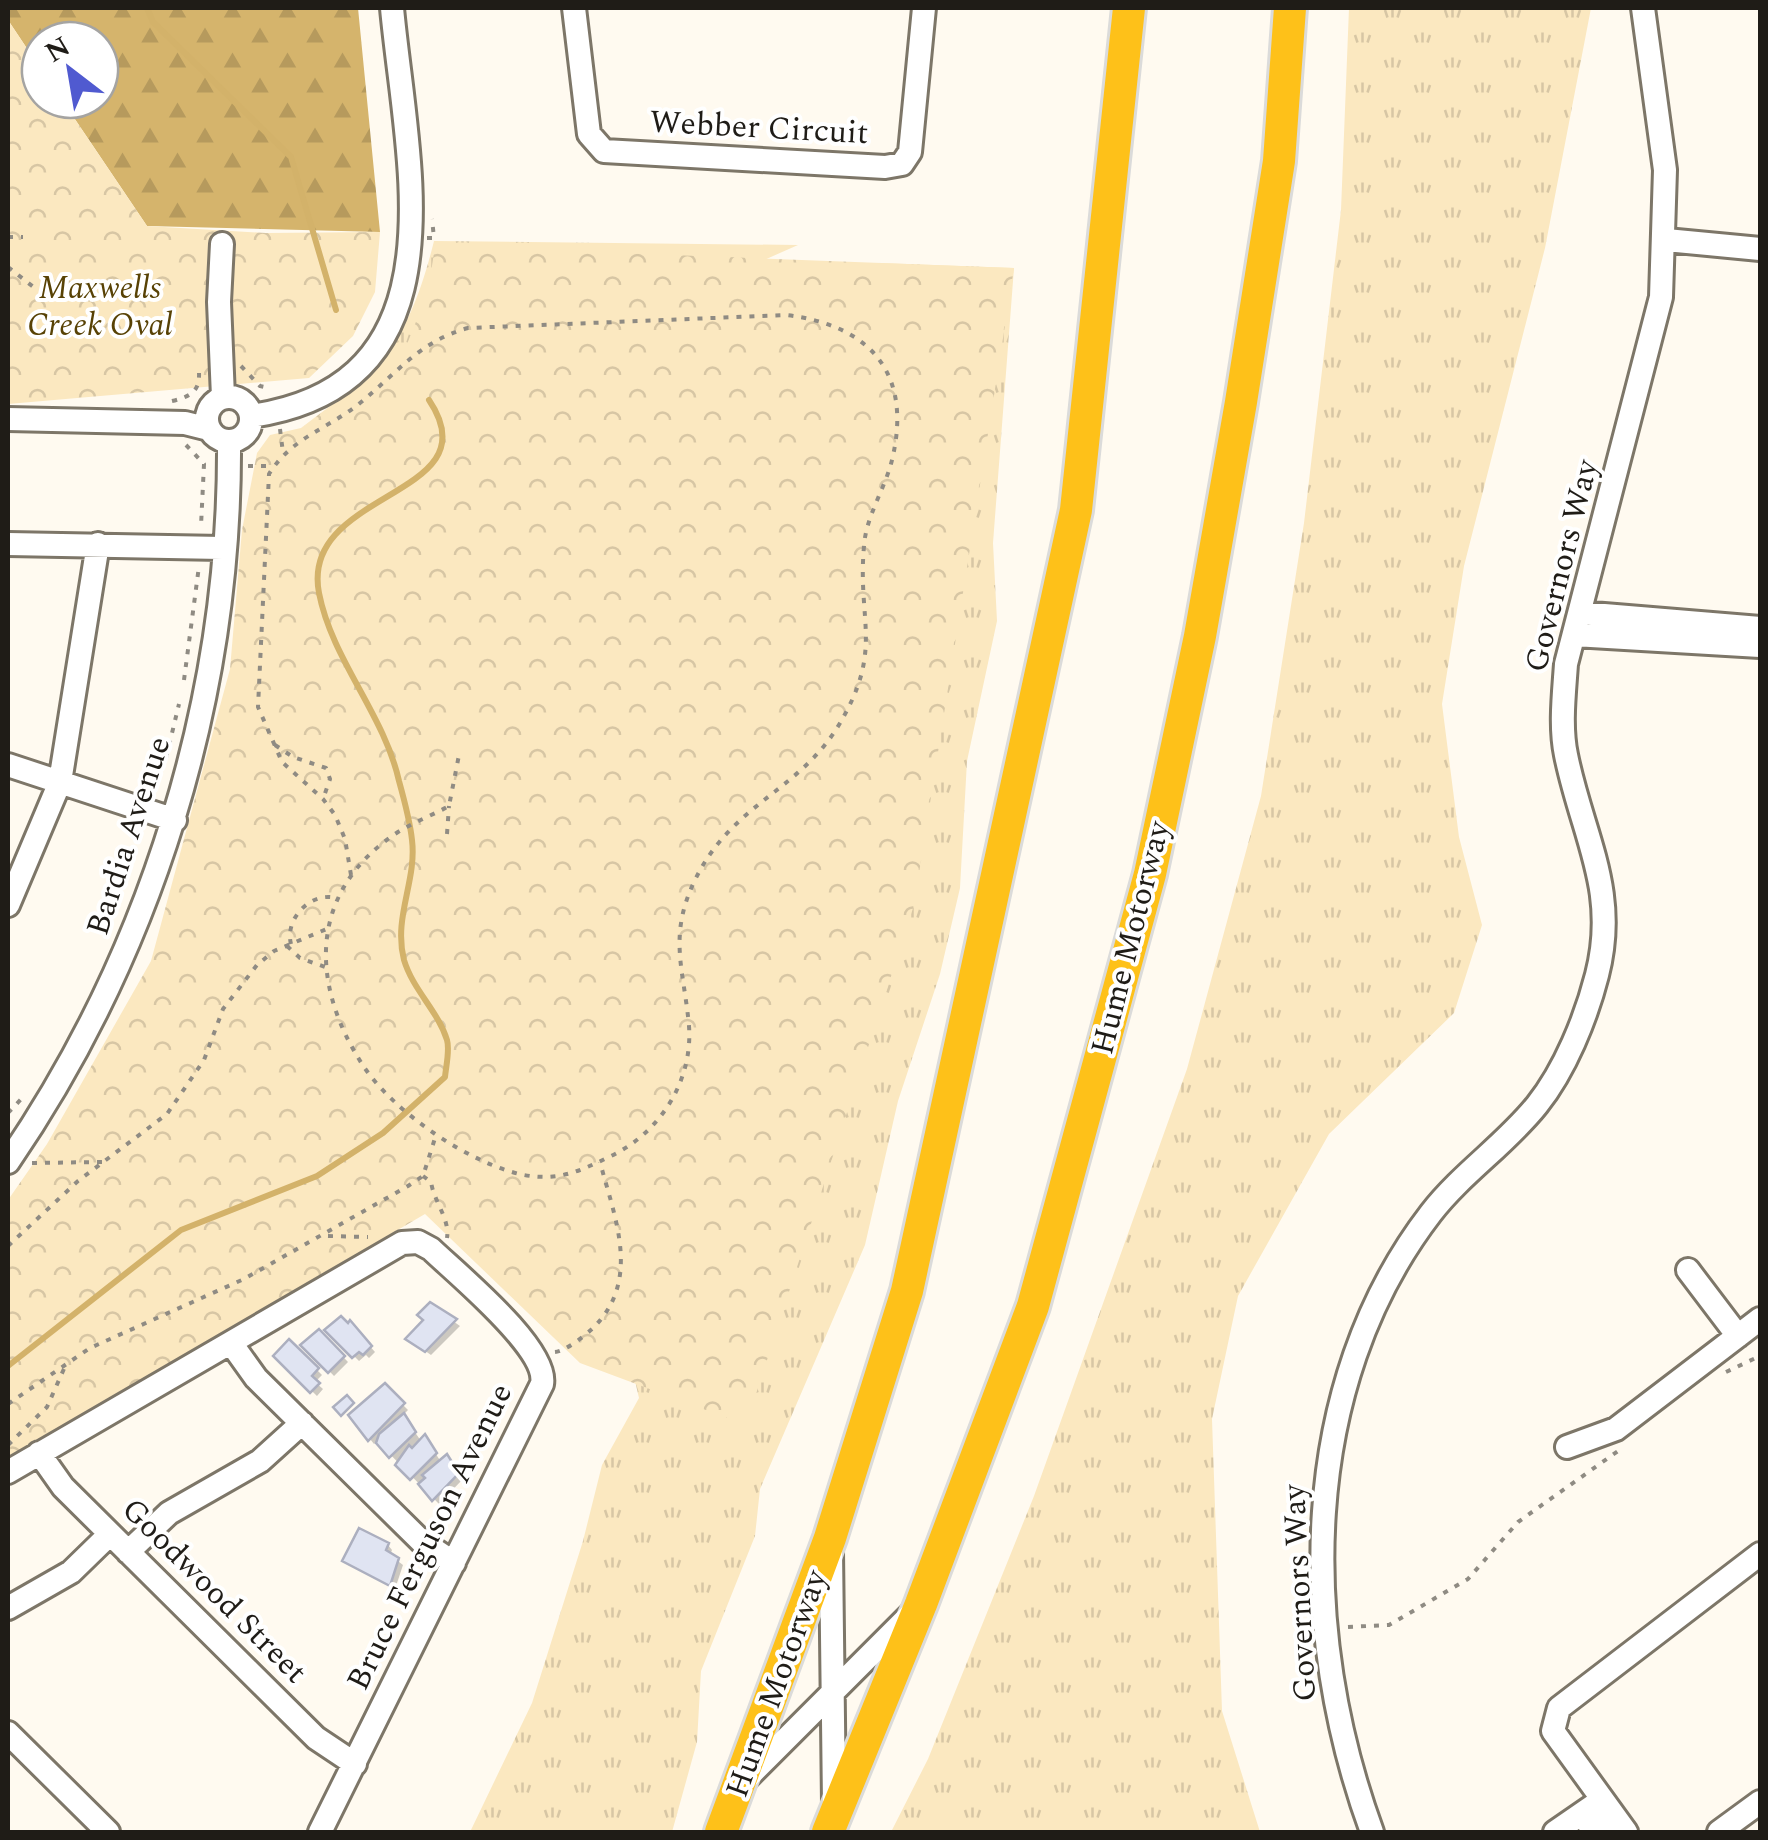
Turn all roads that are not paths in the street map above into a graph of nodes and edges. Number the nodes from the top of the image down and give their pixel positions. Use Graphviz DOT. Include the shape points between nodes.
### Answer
graph roads {
  1 [pos="392,8"];
  2 [pos="574,8"];
  3 [pos="924,8"];
  4 [pos="1129,8"];
  5 [pos="1290,8"];
  6 [pos="1643,8"];
  7 [pos="1666,240"];
  8 [pos="222,244"];
  9 [pos="1760,249"];
  10 [pos="223,397"];
  11 [pos="252,416"];
  12 [pos="8,420"];
  13 [pos="219,435"];
  14 [pos="8,544"];
  15 [pos="98,544"];
  16 [pos="211,548"];
  17 [pos="1576,624"];
  18 [pos="1760,628"];
  19 [pos="1760,646"];
  20 [pos="8,765"];
  21 [pos="60,782"];
  22 [pos="175,820"];
  23 [pos="8,905"];
  24 [pos="16,1129"];
  25 [pos="18,1162"];
  26 [pos="1688,1270"];
  27 [pos="1760,1319"];
  28 [pos="1738,1336"];
  29 [pos="230,1343"];
  30 [pos="302,1423"];
  31 [pos="1567,1447"];
  32 [pos="39,1453"];
  33 [pos="8,1472"];
  34 [pos="110,1534"];
  35 [pos="830,1538"];
  36 [pos="128,1552"];
  37 [pos="1760,1554"];
  38 [pos="454,1562"];
  39 [pos="921,1604"];
  40 [pos="8,1608"];
  41 [pos="836,1686"];
  42 [pos="8,1734"];
  43 [pos="355,1764"];
  44 [pos="740,1785"];
  45 [pos="1760,1802"];
  46 [pos="1612,1817"];
  47 [pos="831,1827"];
  48 [pos="108,1832"];
  49 [pos="320,1832"];
  50 [pos="721,1832"];
  51 [pos="1372,1832"];
  52 [pos="1556,1832"];
  53 [pos="1590,1832"];
  54 [pos="1719,1832"];
  1 -- 11 [label="street" via="411,207 406,289 384,339 333,390 302,406"];
  2 -- 3 [label="street, Webber Circuit" via="589,134 604,151 886,167 902,164 910,152"];
  4 -- 35 [label="highway, Hume Motorway" via="1076,510 907,1291"];
  5 -- 39 [label="highway, Hume Motorway" via="1279,162 1242,402 1150,874 1033,1306"];
  6 -- 7 [label="street, Governors Way"];
  7 -- 9 [label="street"];
  7 -- 17 [label="street, Governors Way" via="1656,331"];
  8 -- 10 [label="street"];
  10 -- 11 [label="street" via="238,398"];
  10 -- 13 [label="street" via="208,411"];
  11 -- 13 [label="street" via="248,431"];
  12 -- 13 [label="street" via="185,423"];
  13 -- 16 [label="street, Bardia Avenue"];
  14 -- 15 [label="street"];
  15 -- 16 [label="street"];
  15 -- 21 [label="street"];
  16 -- 22 [label="street, Bardia Avenue" via="196,740"];
  17 -- 18 [label="street"];
  17 -- 19 [label="street"];
  17 -- 51 [label="street, Governors Way" via="1566,664 1565,753 1606,899 1596,979 1557,1077 1396,1261 1346,1374 1325,1476 1337,1714"];
  20 -- 21 [label="street"];
  21 -- 22 [label="street"];
  21 -- 23 [label="street"];
  22 -- 24 [label="street, Bardia Avenue" via="115,978 73,1062"];
  24 -- 25 [label="street, Bardia Avenue"];
  26 -- 28 [label="street"];
  27 -- 28 [label="street"];
  28 -- 31 [label="street" via="1616,1429"];
  29 -- 30 [label="street"];
  29 -- 32 [label="street, Bruce Ferguson Avenue"];
  29 -- 38 [label="street, Bruce Ferguson Avenue" via="402,1244 424,1244 440,1258 530,1347 543,1370"];
  30 -- 36 [label="street" via="260,1461 169,1513"];
  30 -- 38 [label="street" via="421,1541"];
  32 -- 33 [label="street, Bruce Ferguson Avenue"];
  32 -- 34 [label="street, Goodwood Street"];
  34 -- 36 [label="street, Goodwood Street"];
  34 -- 40 [label="street" via="70,1572"];
  35 -- 41 [label="street"];
  35 -- 44 [label="highway, Hume Motorway"];
  36 -- 43 [label="street, Goodwood Street" via="316,1738"];
  37 -- 46 [label="street" via="1559,1708 1553,1731"];
  38 -- 43 [label="street, Bruce Ferguson Avenue"];
  39 -- 41 [label="street"];
  39 -- 47 [label="highway, Hume Motorway"];
  41 -- 44 [label="street"];
  41 -- 47 [label="street"];
  42 -- 48 [label="street"];
  43 -- 49 [label="street, Bruce Ferguson Avenue"];
  44 -- 50 [label="highway, Hume Motorway"];
  45 -- 54 [label="street"];
  46 -- 52 [label="street"];
  46 -- 53 [label="street"];
}
